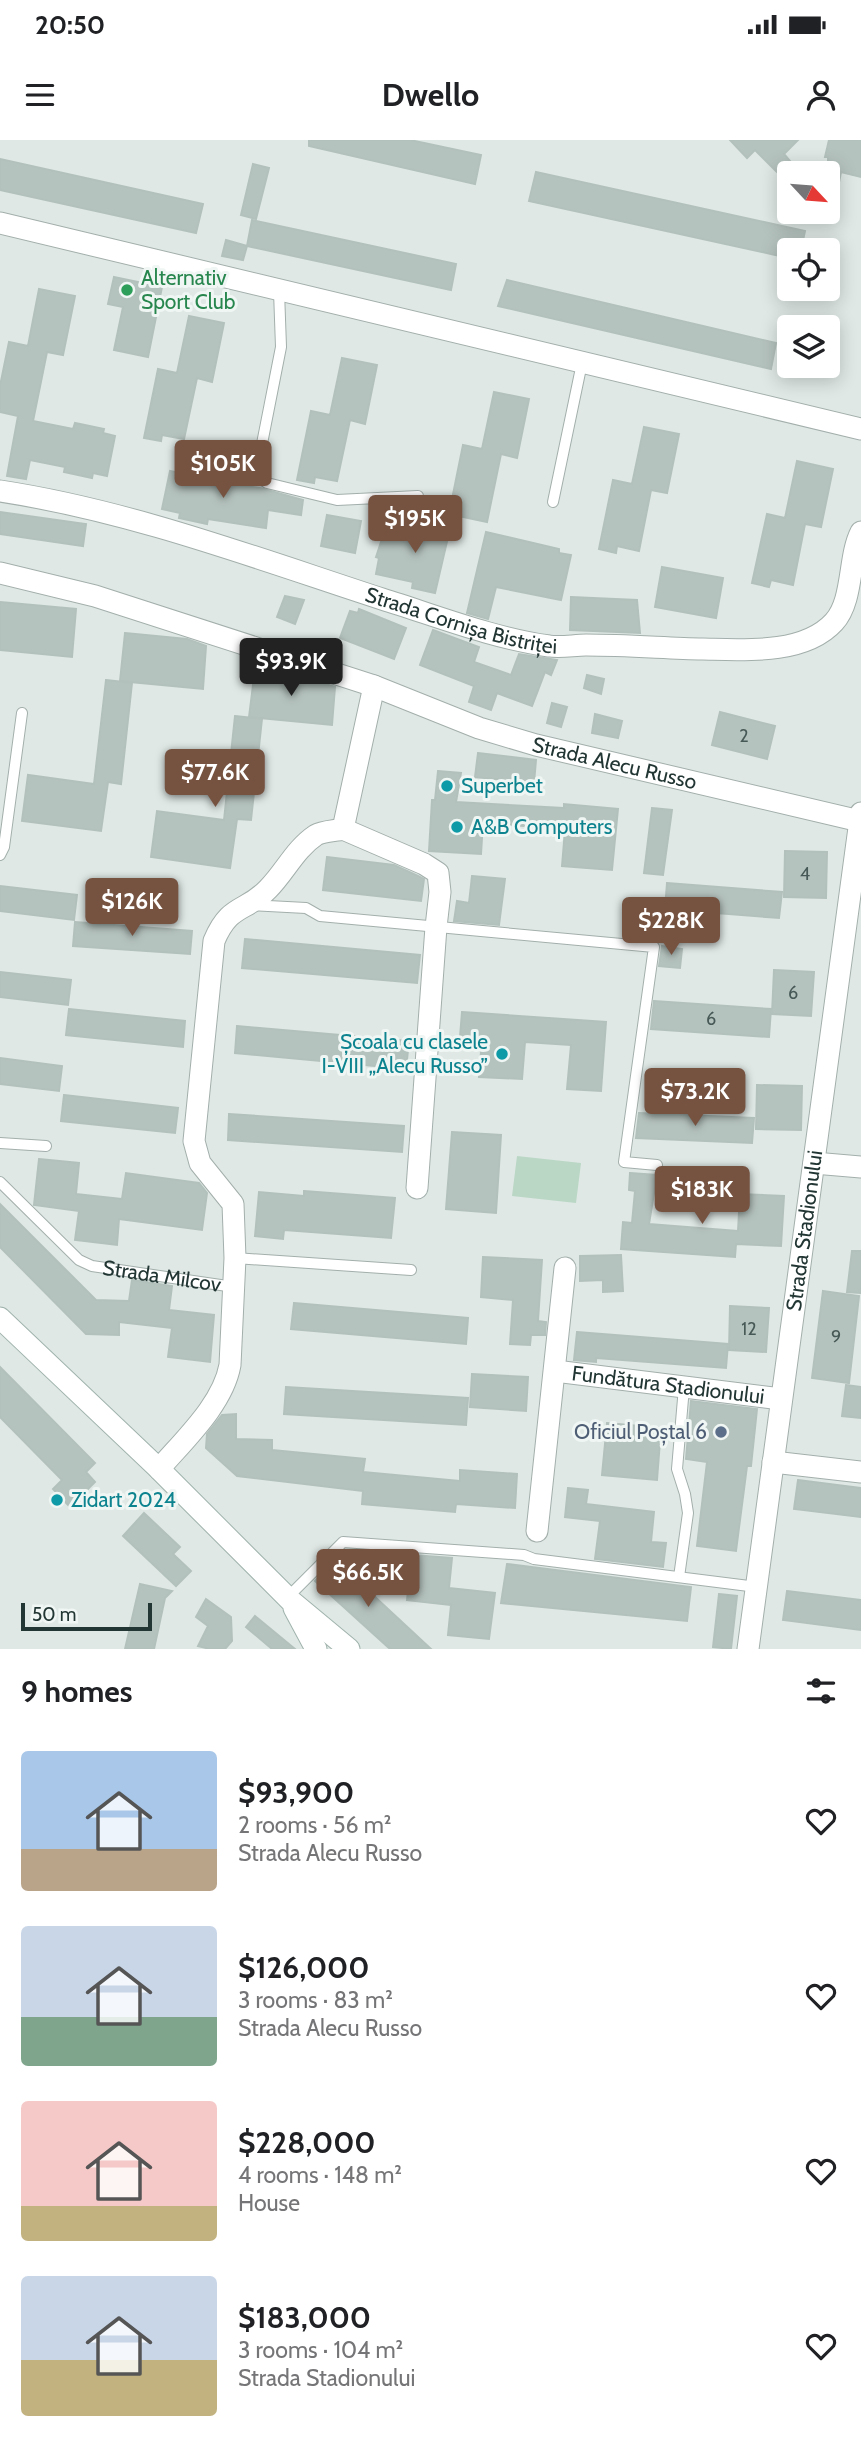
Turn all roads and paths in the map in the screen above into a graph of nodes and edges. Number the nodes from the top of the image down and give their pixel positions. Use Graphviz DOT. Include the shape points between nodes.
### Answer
graph roads {
  1 [pos="0,223"];
  2 [pos="279,291"];
  3 [pos="582,363"];
  4 [pos="861,429"];
  5 [pos="0,491"];
  6 [pos="418,496"];
  7 [pos="553,502"];
  8 [pos="861,532"];
  9 [pos="0,573"];
  10 [pos="374,686"];
  11 [pos="22,713"];
  12 [pos="860,817"];
  13 [pos="343,830"];
  14 [pos="0,855"];
  15 [pos="244,905"];
  16 [pos="436,927"];
  17 [pos="0,1143"];
  18 [pos="46,1146"];
  19 [pos="814,1163"];
  20 [pos="657,1165"];
  21 [pos="861,1167"];
  22 [pos="0,1182"];
  23 [pos="416,1188"];
  24 [pos="234,1258"];
  25 [pos="565,1268"];
  26 [pos="411,1270"];
  27 [pos="234,1287"];
  28 [pos="0,1318"];
  29 [pos="555,1371"];
  30 [pos="684,1387"];
  31 [pos="781,1399"];
  32 [pos="773,1462"];
  33 [pos="159,1469"];
  34 [pos="861,1472"];
  35 [pos="537,1531"];
  36 [pos="679,1577"];
  37 [pos="757,1587"];
  38 [pos="289,1599"];
  39 [pos="316,1649"];
  40 [pos="349,1649"];
  41 [pos="748,1649"];
  1 -- 2 [label="street"];
  2 -- 3 [label="street"];
  2 -- 6 [label="lane" via="281,347 257,469 260,478 267,484 337,500"];
  3 -- 4 [label="street"];
  3 -- 7 [label="lane"];
  5 -- 8 [label="street, Strada Cornișa Bistriței" via="159,527 491,634 552,647 744,650 783,648 810,639 835,622 848,592"];
  9 -- 10 [label="street, Strada Alecu Russo" via="95,596"];
  10 -- 12 [label="street, Strada Alecu Russo" via="479,728 537,745"];
  10 -- 13 [label="street"];
  11 -- 14 [label="lane"];
  12 -- 19 [label="street, Strada Stadionului"];
  13 -- 15 [label="street" via="318,833 297,851 266,892"];
  13 -- 16 [label="street" via="438,873"];
  15 -- 16 [label="lane" via="306,908 320,916"];
  15 -- 24 [label="street" via="228,916 214,941 194,1141 200,1163 233,1204"];
  16 -- 20 [label="lane" via="654,947 624,1162"];
  16 -- 23 [label="street"];
  17 -- 18 [label="lane"];
  19 -- 21 [label="street"];
  19 -- 31 [label="street, Strada Stadionului"];
  22 -- 27 [label="lane, Strada Milcov" via="79,1260 92,1266"];
  24 -- 26 [label="lane"];
  24 -- 27 [label="street"];
  25 -- 29 [label="street, Fundătura Stadionului"];
  27 -- 33 [label="street, Strada Milcov" via="227,1382"];
  28 -- 33 [label="street"];
  29 -- 30 [label="street, Fundătura Stadionului"];
  29 -- 35 [label="street, Fundătura Stadionului"];
  30 -- 31 [label="street, Fundătura Stadionului"];
  30 -- 36 [label="lane" via="677,1469 688,1513"];
  31 -- 32 [label="street, Strada Stadionului"];
  32 -- 34 [label="street"];
  32 -- 37 [label="street, Strada Stadionului"];
  33 -- 38 [label="street"];
  36 -- 37 [label="lane"];
  36 -- 38 [label="lane" via="524,1555 343,1542"];
  37 -- 41 [label="street, Strada Stadionului"];
  38 -- 39 [label="street"];
  38 -- 40 [label="street"];
}
